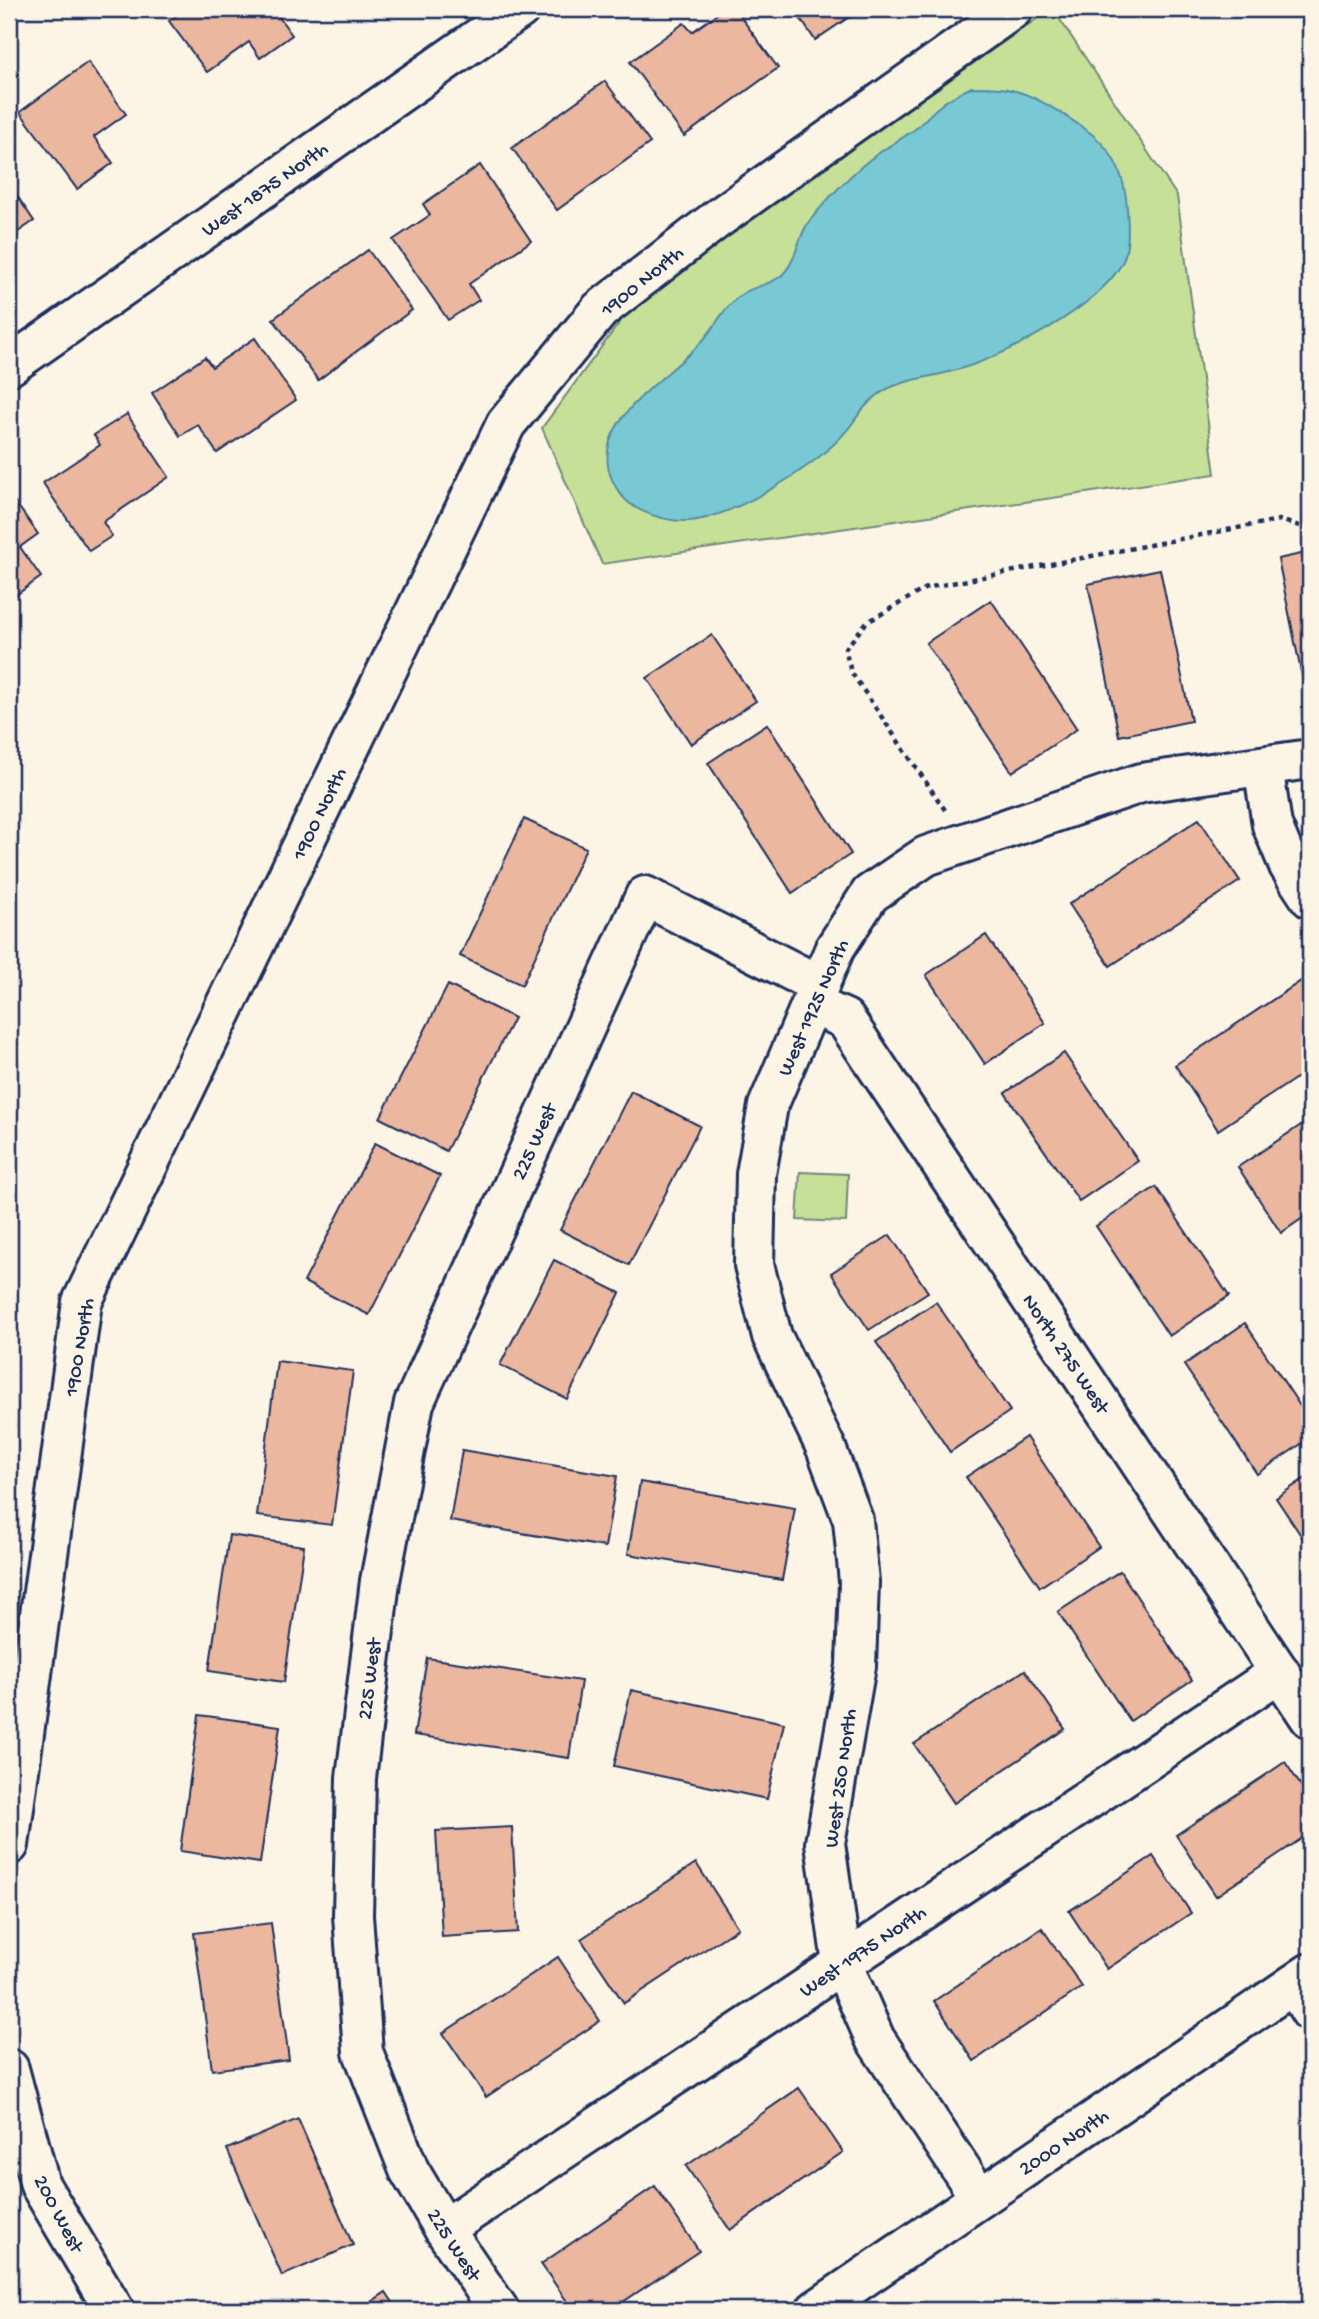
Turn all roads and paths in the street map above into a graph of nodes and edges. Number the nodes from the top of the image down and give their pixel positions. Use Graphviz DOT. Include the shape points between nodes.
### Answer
graph roads {
  1 [pos="520,9"];
  2 [pos="1013,9"];
  3 [pos="9,366"];
  4 [pos="1310,529"];
  5 [pos="1310,759"];
  6 [pos="1263,766"];
  7 [pos="947,813"];
  8 [pos="1310,898"];
  9 [pos="815,994"];
  10 [pos="574,1049"];
  11 [pos="772,1336"];
  12 [pos="1280,1672"];
  13 [pos="1310,1718"];
  14 [pos="9,1845"];
  15 [pos="842,1963"];
  16 [pos="1305,1989"];
  17 [pos="9,2070"];
  18 [pos="980,2198"];
  19 [pos="444,2229"];
  20 [pos="114,2310"];
  21 [pos="499,2310"];
  22 [pos="816,2310"];
  1 -- 3 [label="street, West 1875 North"];
  2 -- 14 [label="street, 1900 North" via="717,219 600,310 506,424 82,1302"];
  4 -- 7 [label="path" via="1279,520 926,588 866,623 845,649 851,672"];
  5 -- 6 [label="street, West 1925 North"];
  6 -- 8 [label="street" via="1272,825 1289,866"];
  6 -- 9 [label="street, West 1925 North" via="1141,783 926,856 870,894 835,948"];
  9 -- 10 [label="street, North 275 West" via="645,896"];
  9 -- 11 [label="street, West 1925 North" via="768,1107 756,1174 754,1265"];
  9 -- 12 [label="street, North 275 West" via="845,1019"];
  10 -- 19 [label="street, 225 West" via="414,1403 380,1581 356,1778 353,1916 363,2052 409,2170"];
  11 -- 15 [label="street, West 250 North" via="826,1448 853,1520 859,1582 856,1666 825,1843"];
  12 -- 13 [label="street, North 275 West"];
  12 -- 15 [label="street, West 1975 North"];
  15 -- 18 [label="street, West 250 North" via="875,2039"];
  15 -- 19 [label="street, West 1975 North"];
  16 -- 18 [label="street, 2000 North"];
  17 -- 20 [label="street, 200 West" via="40,2185"];
  18 -- 22 [label="street, 2000 North"];
  19 -- 21 [label="street, 225 West"];
}
